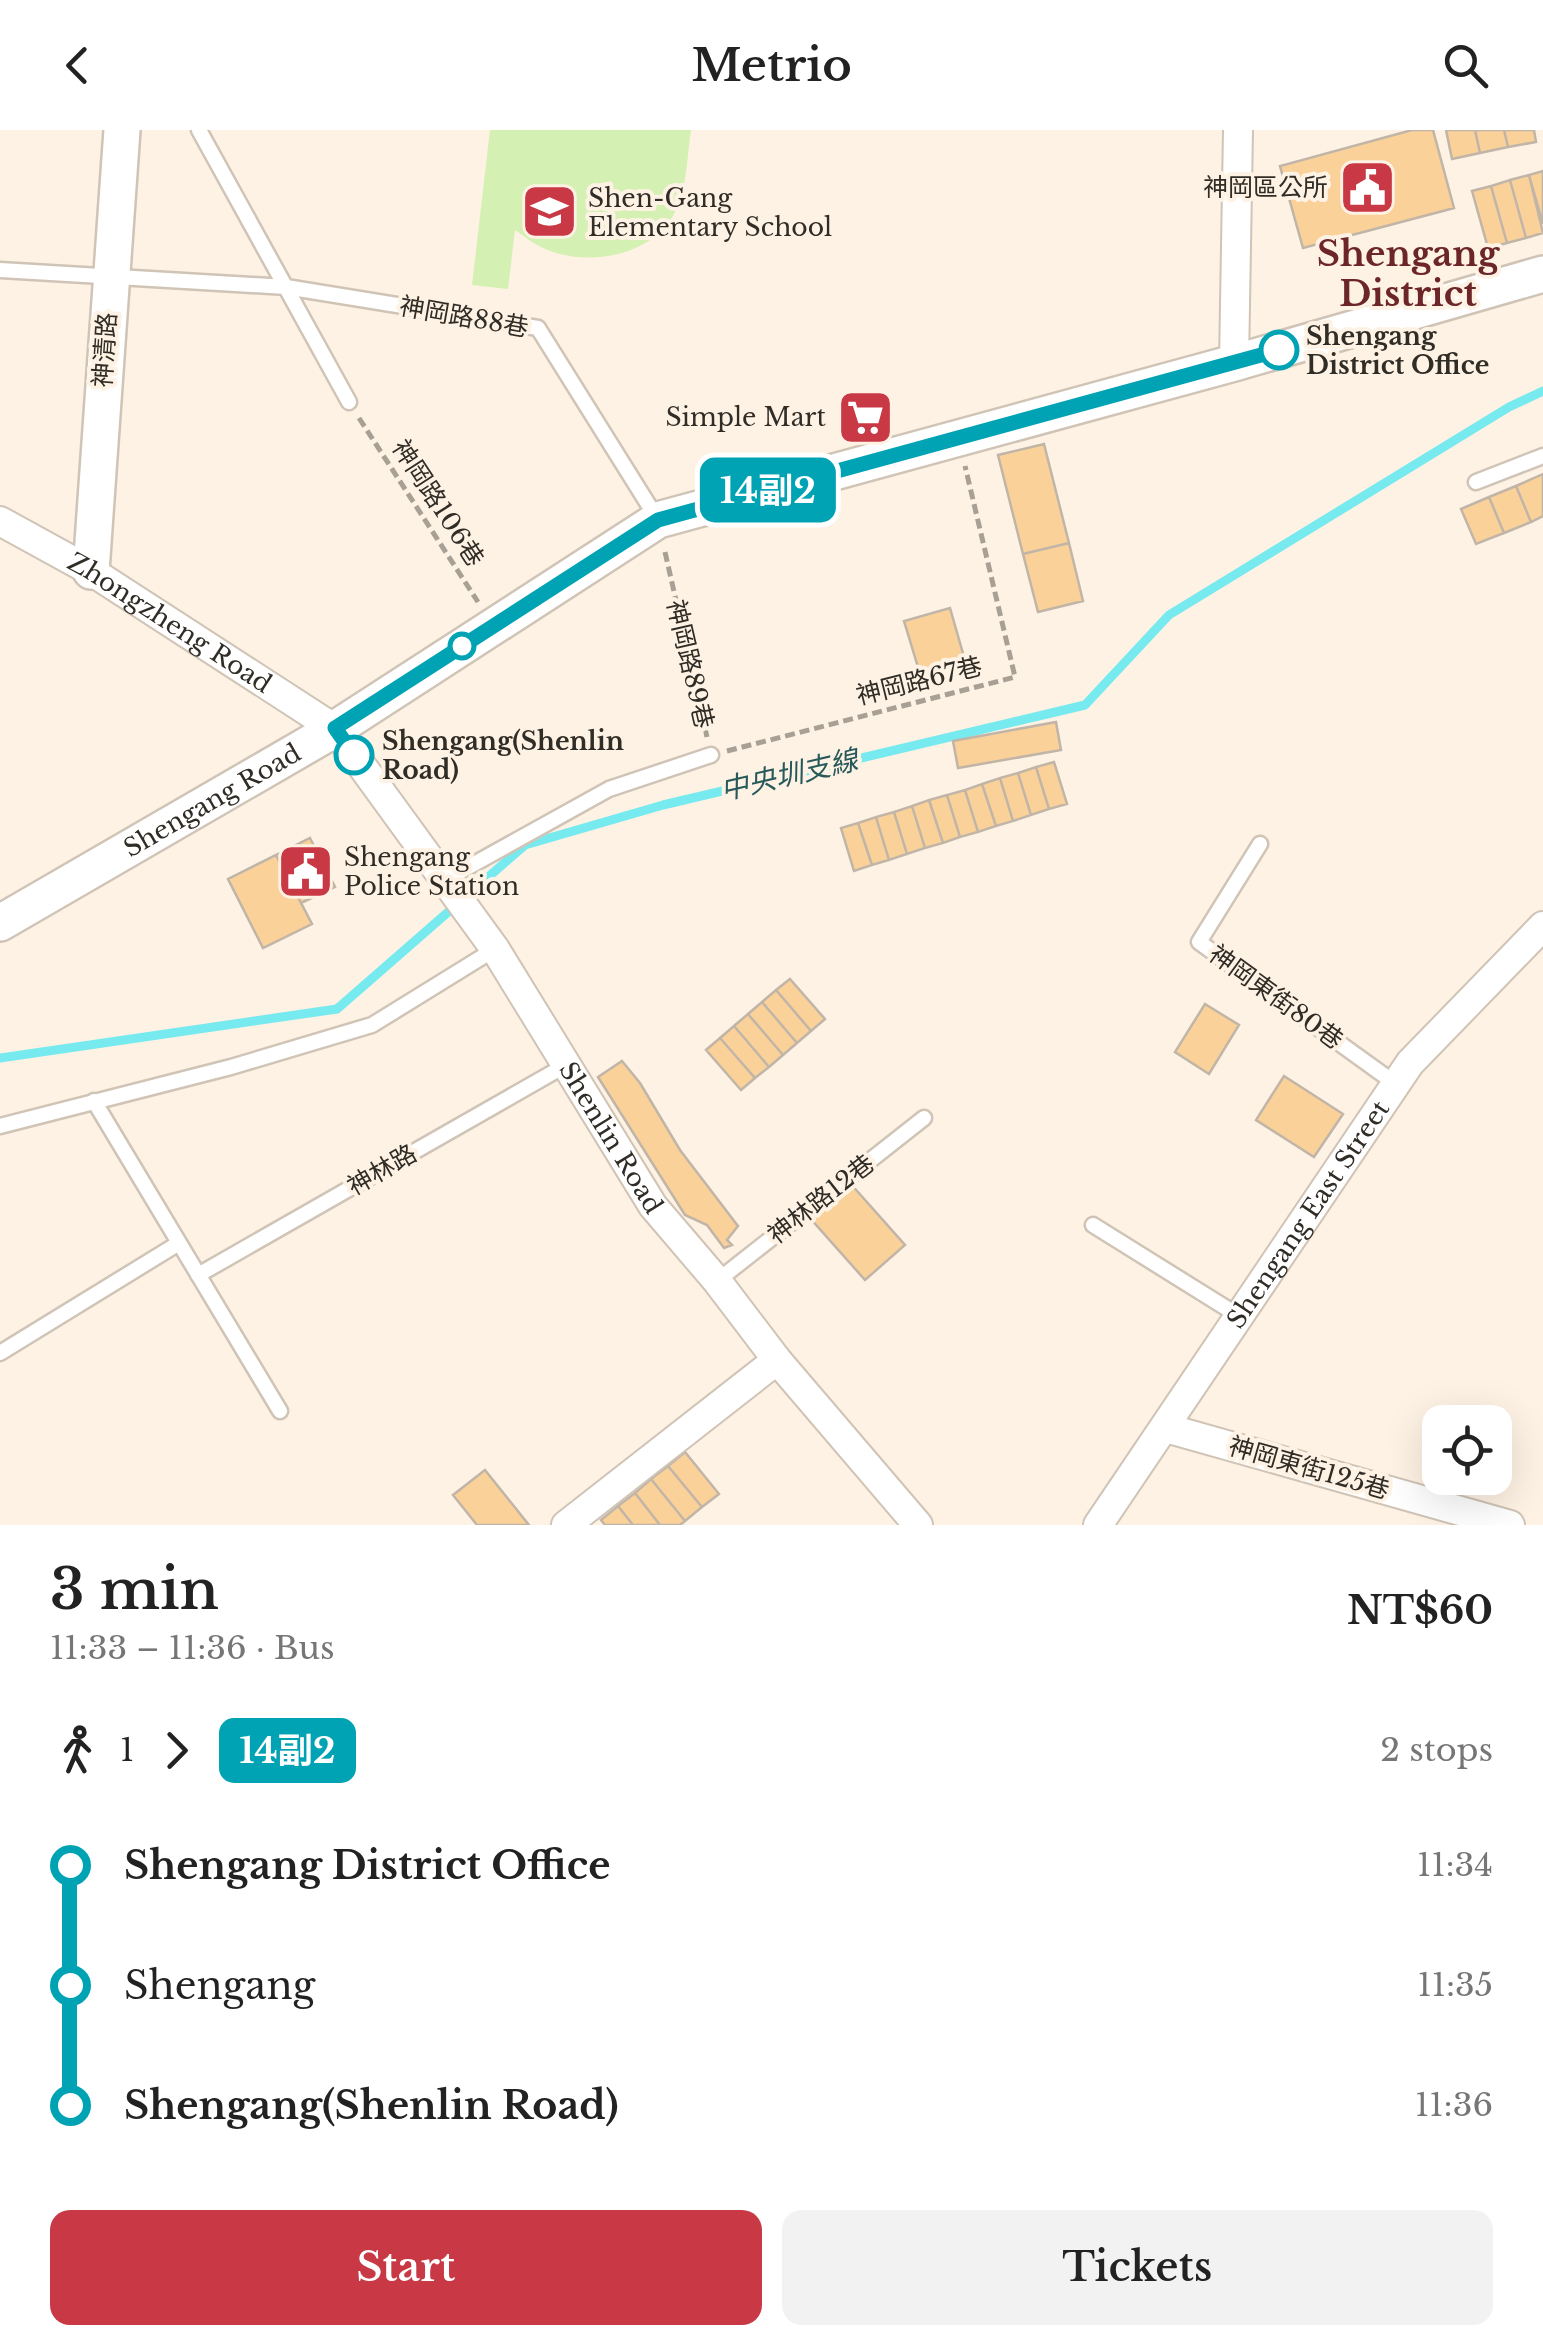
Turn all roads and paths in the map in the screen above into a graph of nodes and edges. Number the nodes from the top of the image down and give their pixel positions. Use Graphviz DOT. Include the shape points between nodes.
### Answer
graph roads {
  1 [pos="122,130"];
  2 [pos="199,130"];
  3 [pos="1238,130"];
  4 [pos="0,270"];
  5 [pos="1543,274"];
  6 [pos="110,277"];
  7 [pos="286,288"];
  8 [pos="1234,363"];
  9 [pos="349,402"];
  10 [pos="959,438"];
  11 [pos="1543,456"];
  12 [pos="1476,482"];
  13 [pos="658,520"];
  14 [pos="0,522"];
  15 [pos="91,571"];
  16 [pos="494,625"];
  17 [pos="335,728"];
  18 [pos="711,755"];
  19 [pos="1260,844"];
  20 [pos="456,894"];
  21 [pos="0,924"];
  22 [pos="1543,926"];
  23 [pos="495,948"];
  24 [pos="566,1065"];
  25 [pos="1396,1084"];
  26 [pos="94,1102"];
  27 [pos="924,1118"];
  28 [pos="0,1126"];
  29 [pos="1093,1224"];
  30 [pos="179,1243"];
  31 [pos="198,1275"];
  32 [pos="717,1281"];
  33 [pos="1239,1316"];
  34 [pos="0,1353"];
  35 [pos="777,1360"];
  36 [pos="280,1411"];
  37 [pos="1166,1428"];
  38 [pos="566,1525"];
  39 [pos="918,1525"];
  40 [pos="1098,1525"];
  41 [pos="1510,1525"];
  1 -- 6 [label="street, 神清路"];
  2 -- 7 [label="lane"];
  3 -- 8 [label="street"];
  4 -- 6 [label="lane, 神岡路88巷"];
  5 -- 8 [label="street, Shengang Road"];
  6 -- 7 [label="lane, 神岡路88巷"];
  6 -- 15 [label="street, 神清路"];
  7 -- 9 [label="lane"];
  7 -- 13 [label="lane, 神岡路88巷" via="538,328"];
  8 -- 10 [label="street, Shengang Road"];
  9 -- 16 [label="path, 神岡路106巷"];
  10 -- 13 [label="street, Shengang Road"];
  10 -- 18 [label="path, 神岡路67巷" via="1015,677"];
  11 -- 12 [label="lane"];
  13 -- 16 [label="street, Shengang Road"];
  13 -- 18 [label="path, 神岡路89巷"];
  14 -- 15 [label="street, Zhongzheng Road"];
  15 -- 17 [label="street, Zhongzheng Road"];
  16 -- 17 [label="street, Shengang Road"];
  17 -- 20 [label="street, Shenlin Road"];
  17 -- 21 [label="street, Shengang Road"];
  18 -- 20 [label="lane, 神岡路89巷" via="609,789"];
  19 -- 25 [label="lane, 神岡東街80巷" via="1199,942"];
  20 -- 23 [label="street, Shenlin Road"];
  22 -- 25 [label="street, Shengang East Street"];
  23 -- 24 [label="street, Shenlin Road"];
  23 -- 26 [label="lane" via="372,1025"];
  24 -- 31 [label="lane, 神林路"];
  24 -- 32 [label="street, Shenlin Road" via="653,1206"];
  25 -- 33 [label="street, Shengang East Street"];
  26 -- 28 [label="lane"];
  26 -- 30 [label="lane"];
  27 -- 32 [label="lane, 神林路12巷"];
  29 -- 33 [label="lane"];
  30 -- 31 [label="lane"];
  30 -- 34 [label="lane"];
  31 -- 36 [label="lane"];
  32 -- 35 [label="street, Shenlin Road"];
  33 -- 37 [label="street, Shengang East Street"];
  35 -- 38 [label="street"];
  35 -- 39 [label="street, Shenlin Road"];
  37 -- 40 [label="street, Shengang East Street"];
  37 -- 41 [label="street, 神岡東街125巷"];
}
